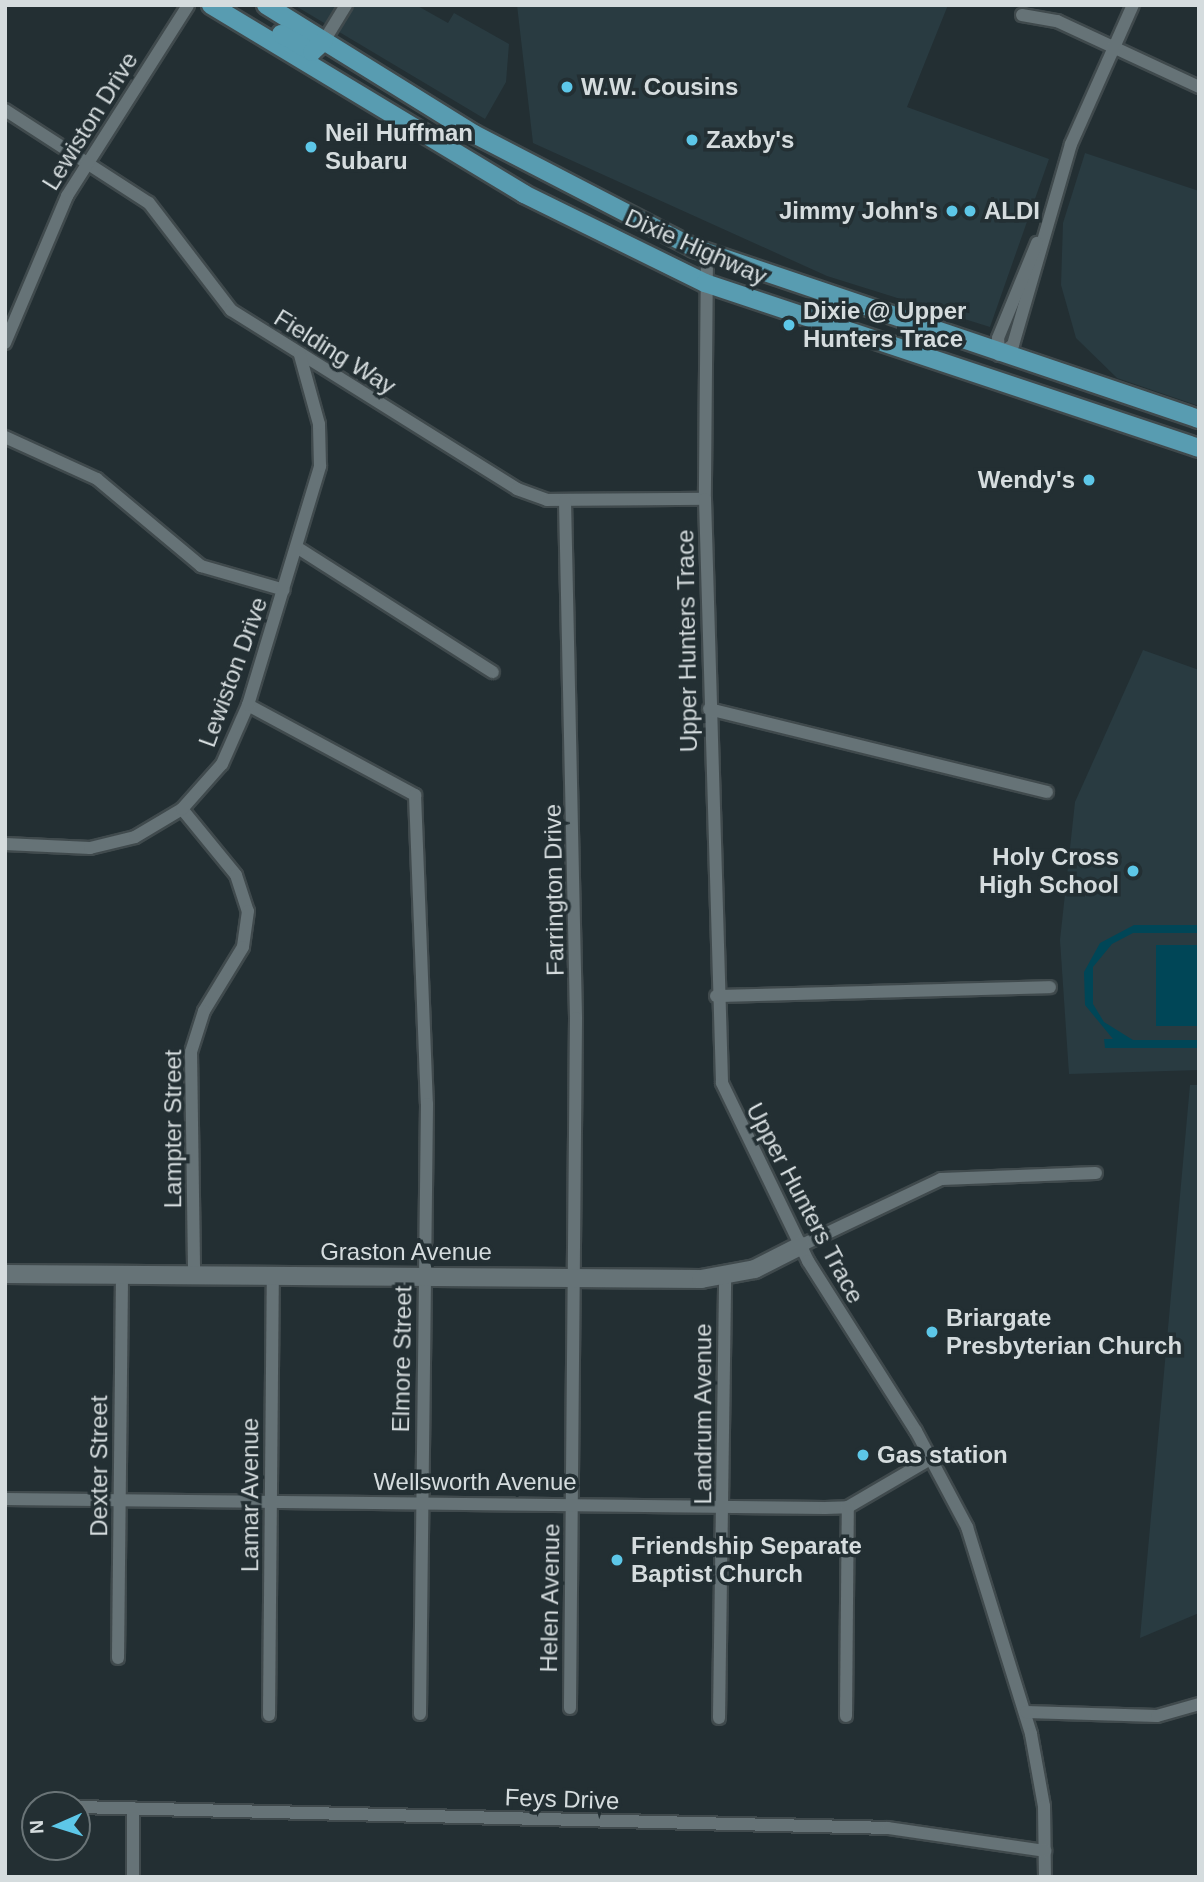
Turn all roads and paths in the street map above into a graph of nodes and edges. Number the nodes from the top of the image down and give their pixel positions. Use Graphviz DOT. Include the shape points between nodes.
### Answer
graph roads {
  1 [pos="188,5"];
  2 [pos="211,5"];
  3 [pos="266,5"];
  4 [pos="346,5"];
  5 [pos="1133,5"];
  6 [pos="1022,15"];
  7 [pos="245,26"];
  8 [pos="324,41"];
  9 [pos="1113,47"];
  10 [pos="1199,88"];
  11 [pos="5,110"];
  12 [pos="88,162"];
  13 [pos="708,253"];
  14 [pos="705,283"];
  15 [pos="5,342"];
  16 [pos="300,355"];
  17 [pos="999,355"];
  18 [pos="937,363"];
  19 [pos="1199,419"];
  20 [pos="5,438"];
  21 [pos="1199,448"];
  22 [pos="705,499"];
  23 [pos="565,501"];
  24 [pos="298,548"];
  25 [pos="285,590"];
  26 [pos="493,672"];
  27 [pos="248,705"];
  28 [pos="709,709"];
  29 [pos="1047,792"];
  30 [pos="182,808"];
  31 [pos="5,844"];
  32 [pos="1050,987"];
  33 [pos="716,996"];
  34 [pos="1096,1173"];
  35 [pos="800,1246"];
  36 [pos="5,1274"];
  37 [pos="122,1275"];
  38 [pos="194,1275"];
  39 [pos="273,1276"];
  40 [pos="425,1277"];
  41 [pos="574,1278"];
  42 [pos="725,1278"];
  43 [pos="932,1458"];
  44 [pos="5,1500"];
  45 [pos="120,1500"];
  46 [pos="271,1502"];
  47 [pos="421,1503"];
  48 [pos="573,1504"];
  49 [pos="723,1506"];
  50 [pos="848,1507"];
  51 [pos="118,1658"];
  52 [pos="1199,1704"];
  53 [pos="570,1709"];
  54 [pos="1026,1712"];
  55 [pos="269,1714"];
  56 [pos="420,1714"];
  57 [pos="846,1716"];
  58 [pos="719,1718"];
  59 [pos="91,1807"];
  60 [pos="133,1808"];
  61 [pos="1045,1851"];
  62 [pos="133,1877"];
  63 [pos="1045,1877"];
  1 -- 12 [label="street, Lewiston Drive"];
  2 -- 7 [label="main road, Dixie Highway"];
  3 -- 8 [label="main road, Dixie Highway"];
  4 -- 8 [label="street"];
  5 -- 9 [label="street"];
  6 -- 9 [label="street" via="1057,21"];
  7 -- 8 [label="main road" via="264,24 312,52"];
  7 -- 14 [label="main road, Dixie Highway" via="524,194"];
  8 -- 13 [label="main road, Dixie Highway" via="537,169"];
  9 -- 10 [label="street"];
  9 -- 17 [label="street" via="1070,144 1041,237 998,338"];
  11 -- 12 [label="street, Fielding Way"];
  12 -- 15 [label="street, Lewiston Drive" via="53,223"];
  12 -- 16 [label="street, Fielding Way" via="155,209 217,297"];
  13 -- 14 [label="street, Upper Hunters Trace"];
  13 -- 17 [label="main road, Dixie Highway"];
  14 -- 18 [label="main road, Dixie Highway"];
  14 -- 22 [label="street, Upper Hunters Trace"];
  16 -- 23 [label="street, Fielding Way" via="517,489"];
  16 -- 24 [label="street, Lewiston Drive" via="321,439"];
  17 -- 18 [label="main road" via="980,370"];
  17 -- 19 [label="main road, Dixie Highway"];
  18 -- 21 [label="main road, Dixie Highway"];
  20 -- 25 [label="street" via="97,479 201,566"];
  22 -- 23 [label="street, Fielding Way"];
  22 -- 28 [label="street, Upper Hunters Trace"];
  23 -- 41 [label="street, Farrington Drive" via="575,878"];
  24 -- 25 [label="street, Lewiston Drive"];
  24 -- 26 [label="street"];
  25 -- 27 [label="street, Lewiston Drive"];
  27 -- 30 [label="street, Lewiston Drive" via="222,764"];
  27 -- 40 [label="street, Elmore Street" via="415,795 426,1104"];
  28 -- 29 [label="street"];
  28 -- 33 [label="street, Upper Hunters Trace"];
  30 -- 31 [label="street, Lewiston Drive" via="112,844 57,850"];
  30 -- 38 [label="street, Lampter Street" via="236,875 248,911 243,947 204,1011 191,1052"];
  32 -- 33 [label="street"];
  33 -- 35 [label="street, Upper Hunters Trace" via="727,1101"];
  34 -- 35 [label="street" via="941,1179"];
  35 -- 42 [label="street, Graston Avenue"];
  35 -- 43 [label="street, Upper Hunters Trace"];
  36 -- 37 [label="street, Graston Avenue"];
  37 -- 38 [label="street, Graston Avenue"];
  37 -- 45 [label="street, Dexter Street"];
  38 -- 39 [label="street, Graston Avenue"];
  39 -- 40 [label="street, Graston Avenue"];
  39 -- 46 [label="street, Lamar Avenue"];
  40 -- 41 [label="street, Graston Avenue"];
  40 -- 47 [label="street, Elmore Street"];
  41 -- 42 [label="street, Graston Avenue"];
  41 -- 48 [label="street, Helen Avenue"];
  42 -- 49 [label="street, Landrum Avenue"];
  43 -- 50 [label="street"];
  43 -- 54 [label="street, Upper Hunters Trace" via="975,1546"];
  44 -- 45 [label="street, Wellsworth Avenue"];
  45 -- 46 [label="street, Wellsworth Avenue"];
  45 -- 51 [label="street, Dexter Street"];
  46 -- 47 [label="street, Wellsworth Avenue"];
  46 -- 55 [label="street, Lamar Avenue"];
  47 -- 48 [label="street, Wellsworth Avenue"];
  47 -- 56 [label="street, Elmore Street"];
  48 -- 49 [label="street, Wellsworth Avenue"];
  48 -- 53 [label="street, Helen Avenue"];
  49 -- 50 [label="street, Wellsworth Avenue"];
  49 -- 58 [label="street, Landrum Avenue"];
  50 -- 57 [label="street"];
  52 -- 54 [label="street" via="1157,1716"];
  54 -- 61 [label="street, Upper Hunters Trace" via="1042,1790"];
  59 -- 60 [label="street, Feys Drive"];
  60 -- 61 [label="street, Feys Drive" via="888,1828"];
  60 -- 62 [label="street"];
  61 -- 63 [label="street, Upper Hunters Trace"];
}
